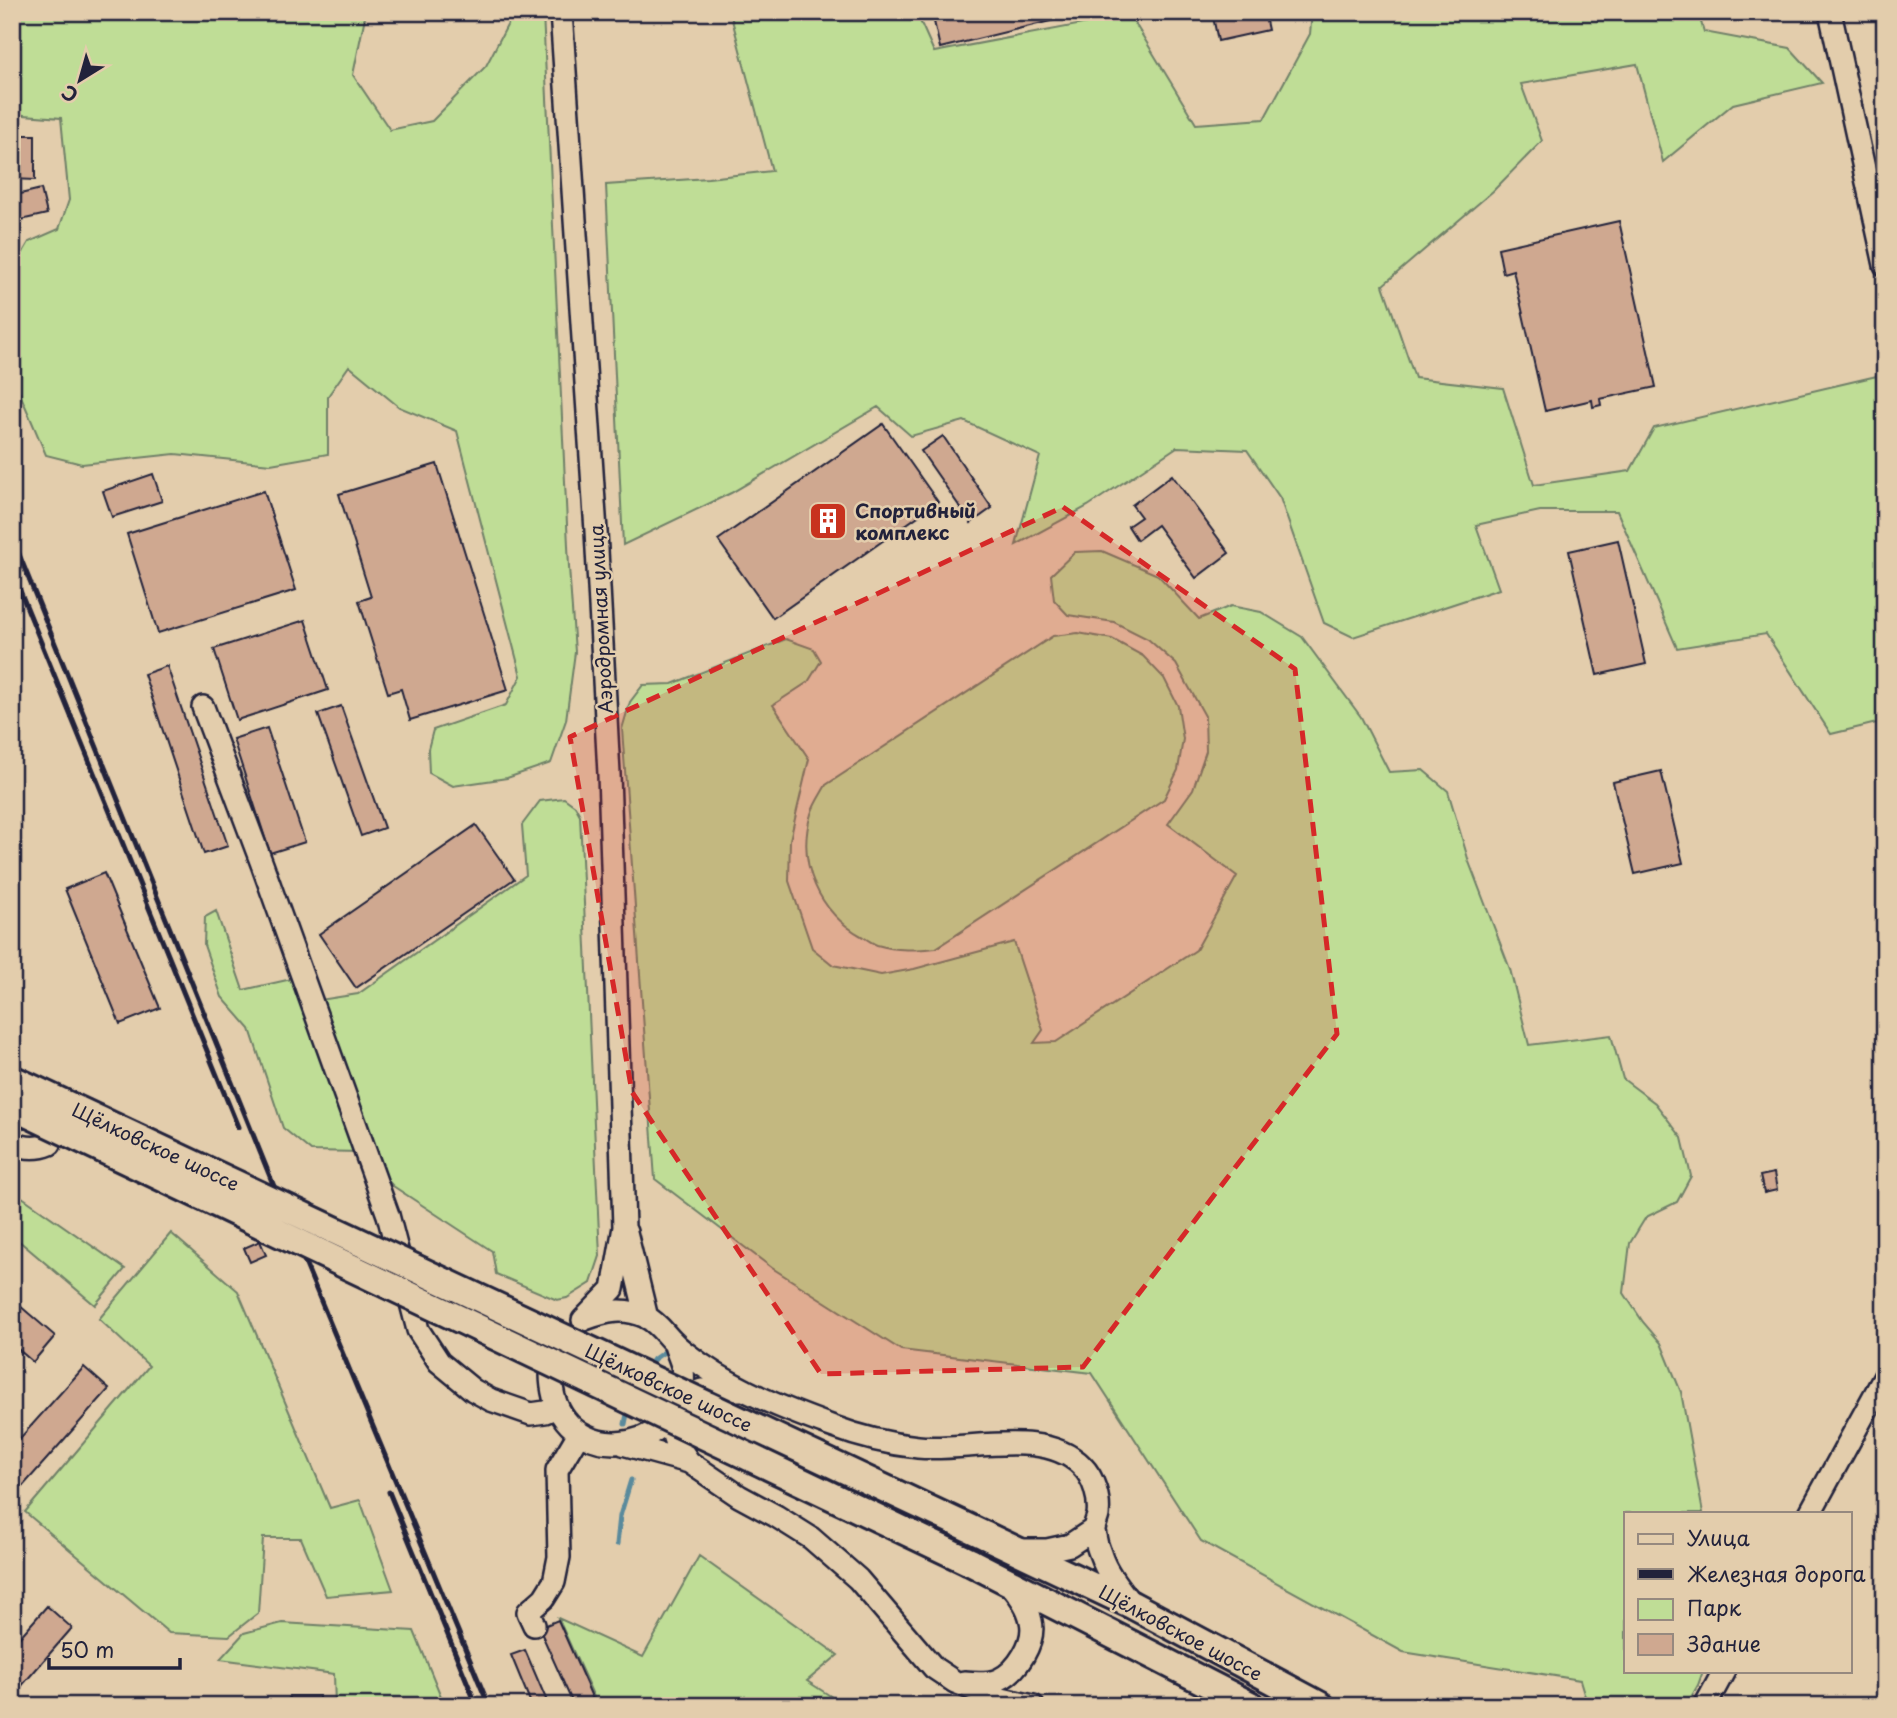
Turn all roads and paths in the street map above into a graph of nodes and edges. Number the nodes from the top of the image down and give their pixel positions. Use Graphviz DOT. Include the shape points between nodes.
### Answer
graph roads {
  1 [pos="561,12"];
  2 [pos="1830,12"];
  3 [pos="1885,265"];
  4 [pos="203,707"];
  5 [pos="12,1079"];
  6 [pos="12,1106"];
  7 [pos="12,1143"];
  8 [pos="50,1144"];
  9 [pos="624,1227"];
  10 [pos="647,1318"];
  11 [pos="583,1320"];
  12 [pos="675,1345"];
  13 [pos="1885,1376"];
  14 [pos="747,1390"];
  15 [pos="681,1396"];
  16 [pos="557,1407"];
  17 [pos="668,1420"];
  18 [pos="579,1433"];
  19 [pos="623,1444"];
  20 [pos="689,1462"];
  21 [pos="1811,1512"];
  22 [pos="1094,1529"];
  23 [pos="1020,1550"];
  24 [pos="1009,1582"];
  25 [pos="1132,1605"];
  26 [pos="534,1625"];
  27 [pos="1723,1672"];
  28 [pos="955,1682"];
  29 [pos="1033,1706"];
  30 [pos="1252,1706"];
  31 [pos="1321,1706"];
  32 [pos="1705,1706"];
  1 -- 9 [label="street, Аэродромная улица" via="609,774"];
  2 -- 3 [label="street"];
  4 -- 16 [label="street" via="388,1215 418,1330 439,1362 491,1400 531,1414"];
  5 -- 23 [label="main road, Щёлковское шоссе, bridge"];
  6 -- 24 [label="main road, Щёлковское шоссе, bridge"];
  7 -- 8 [label="street" via="28,1147"];
  9 -- 10 [label="street"];
  9 -- 11 [label="street" via="613,1289"];
  10 -- 11 [label="street" via="627,1311 606,1311"];
  10 -- 12 [label="street"];
  11 -- 16 [label="street" via="564,1336 553,1358 550,1383"];
  12 -- 14 [label="street"];
  12 -- 15 [label="street" via="683,1370"];
  13 -- 21 [label="street"];
  14 -- 15 [label="street" via="702,1390"];
  14 -- 22 [label="street" via="797,1413 886,1443 921,1448 1040,1445 1065,1454 1083,1467 1096,1490"];
  15 -- 17 [label="street"];
  16 -- 18 [label="street"];
  17 -- 19 [label="street" via="648,1436"];
  17 -- 20 [label="street"];
  18 -- 19 [label="street"];
  18 -- 26 [label="street" via="557,1470 559,1557 554,1582 528,1612"];
  19 -- 20 [label="street"];
  20 -- 28 [label="street" via="811,1538 858,1579 934,1668"];
  22 -- 23 [label="street" via="1070,1545"];
  22 -- 25 [label="street" via="1109,1573"];
  23 -- 25 [label="main road, Щёлковское шоссе"];
  24 -- 28 [label="street" via="1032,1622 1030,1643 1018,1664 998,1680"];
  24 -- 30 [label="main road, Щёлковское шоссе"];
  25 -- 31 [label="main road, Щёлковское шоссе"];
  27 -- 32 [label="street"];
  28 -- 29 [label="street"];
}
